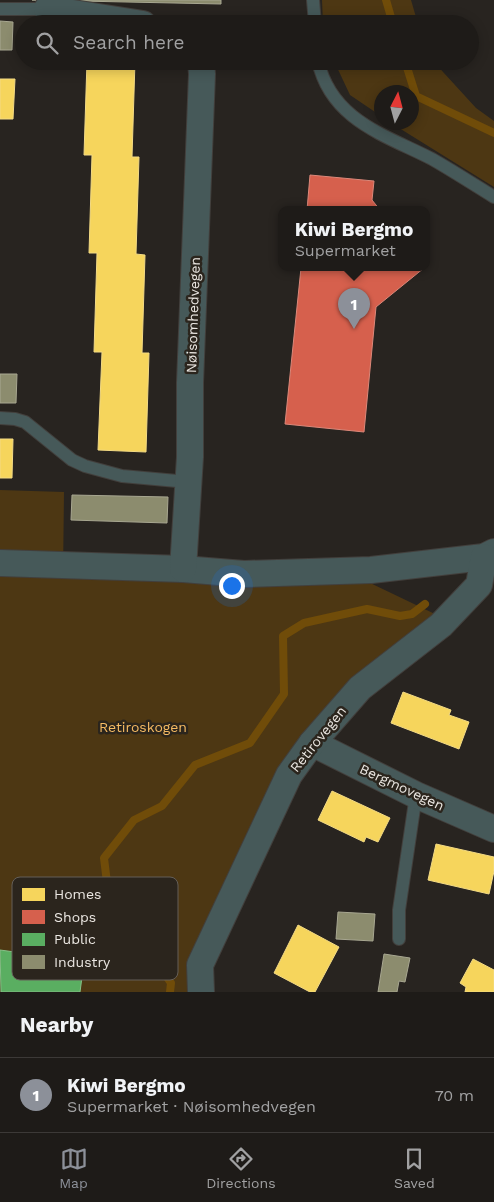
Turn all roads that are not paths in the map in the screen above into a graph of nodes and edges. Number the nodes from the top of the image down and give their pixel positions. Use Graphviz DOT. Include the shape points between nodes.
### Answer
graph roads {
  1 [pos="314,0"];
  2 [pos="0,9"];
  3 [pos="47,9"];
  4 [pos="85,15"];
  5 [pos="315,15"];
  6 [pos="202,70"];
  7 [pos="321,70"];
  8 [pos="494,197"];
  9 [pos="0,418"];
  10 [pos="188,482"];
  11 [pos="489,554"];
  12 [pos="0,563"];
  13 [pos="183,569"];
  14 [pos="312,743"];
  15 [pos="416,795"];
  16 [pos="494,829"];
  17 [pos="399,940"];
  18 [pos="201,992"];
  1 -- 5 [label="lane"];
  2 -- 3 [label="lane"];
  3 -- 4 [label="street"];
  6 -- 10 [label="street, Nøisomhedvegen"];
  7 -- 8 [label="lane" via="336,100 351,116"];
  9 -- 10 [label="lane" via="25,422 72,460 85,466 122,476"];
  10 -- 13 [label="street, Nøisomhedvegen"];
  11 -- 13 [label="street" via="371,570 244,574"];
  11 -- 14 [label="street, Retirovegen" via="479,585 441,625 360,688"];
  12 -- 13 [label="street"];
  14 -- 15 [label="street, Bergmovegen"];
  14 -- 18 [label="street, Retirovegen" via="289,775 200,966"];
  15 -- 16 [label="street, Bergmovegen"];
  15 -- 17 [label="lane" via="400,910"];
}
